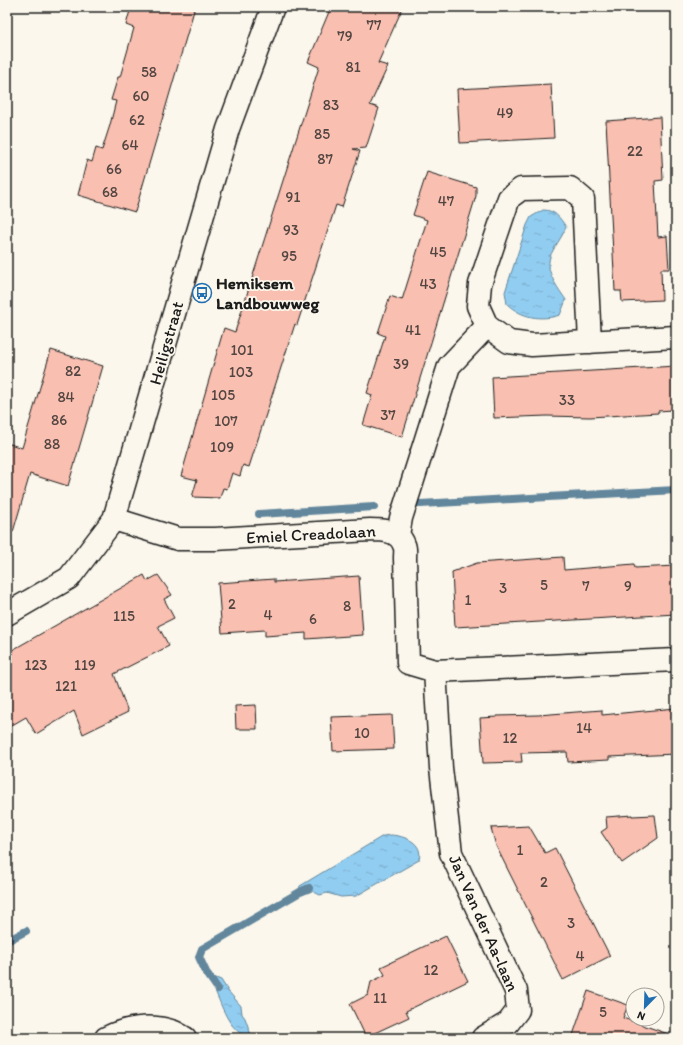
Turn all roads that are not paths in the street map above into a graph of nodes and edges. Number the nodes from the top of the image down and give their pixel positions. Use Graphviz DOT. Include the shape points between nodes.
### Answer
graph roads {
  1 [pos="274,7"];
  2 [pos="486,326"];
  3 [pos="676,337"];
  4 [pos="590,342"];
  5 [pos="114,519"];
  6 [pos="399,526"];
  7 [pos="7,614"];
  8 [pos="676,660"];
  9 [pos="435,672"];
  10 [pos="106,1038"];
  11 [pos="185,1038"];
  12 [pos="483,1038"];
  1 -- 5 [label="street, Heiligstraat" via="228,130"];
  2 -- 4 [label="street" via="510,342 532,345"];
  2 -- 4 [label="street" via="478,306 480,284 509,198 521,190 570,188 583,199"];
  2 -- 6 [label="street" via="450,366"];
  3 -- 4 [label="street"];
  5 -- 6 [label="street, Emiel Creadolaan" via="178,539 385,530"];
  5 -- 7 [label="street, Heiligstraat" via="69,578"];
  6 -- 9 [label="street, Emiel Creadolaan" via="406,558 408,663"];
  8 -- 9 [label="street, Emiel Creadolaan"];
  9 -- 12 [label="street, Jan Van der Aa-laan" via="441,768 451,853 516,991 518,1010 508,1023"];
  10 -- 11 [label="street" via="125,1030 154,1028 171,1031"];
}
